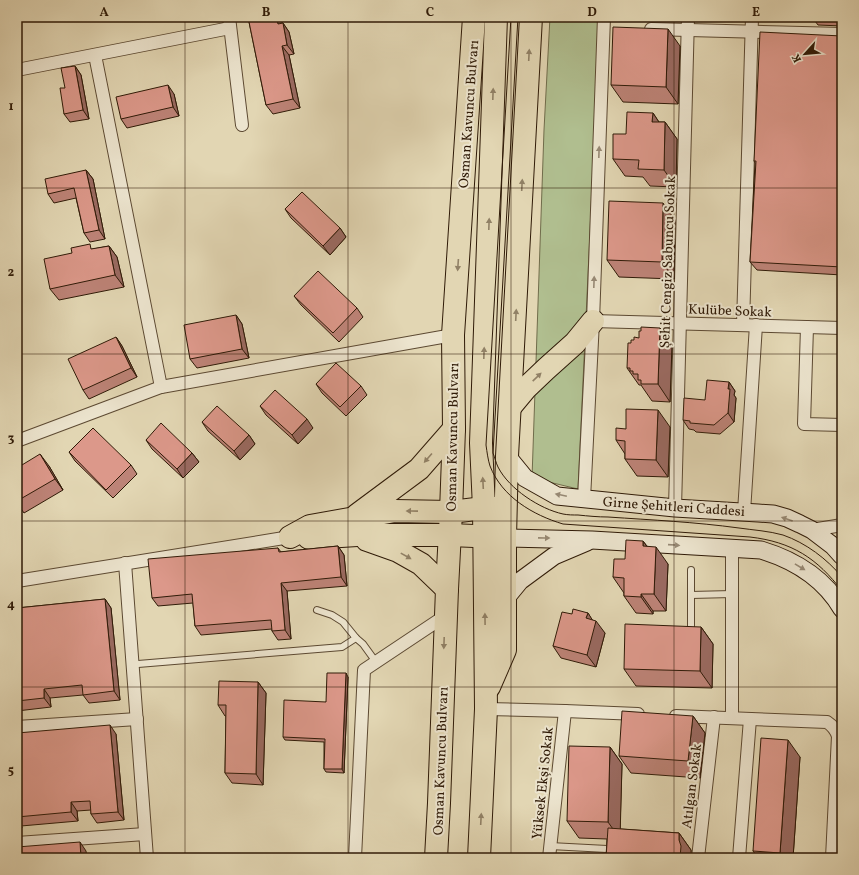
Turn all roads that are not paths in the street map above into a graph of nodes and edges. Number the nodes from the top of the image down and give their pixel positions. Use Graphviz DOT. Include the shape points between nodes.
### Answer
graph roads {
  1 [pos="474,17"];
  2 [pos="496,17"];
  3 [pos="531,17"];
  4 [pos="688,17"];
  5 [pos="752,17"];
  6 [pos="604,22"];
  7 [pos="230,23"];
  8 [pos="619,28"];
  9 [pos="642,28"];
  10 [pos="688,30"];
  11 [pos="752,31"];
  12 [pos="842,34"];
  13 [pos="96,54"];
  14 [pos="17,70"];
  15 [pos="242,125"];
  16 [pos="593,321"];
  17 [pos="680,323"];
  18 [pos="743,325"];
  19 [pos="756,325"];
  20 [pos="807,327"];
  21 [pos="842,328"];
  22 [pos="453,335"];
  23 [pos="161,387"];
  24 [pos="511,406"];
  25 [pos="842,425"];
  26 [pos="454,429"];
  27 [pos="17,441"];
  28 [pos="507,456"];
  29 [pos="584,499"];
  30 [pos="484,508"];
  31 [pos="506,508"];
  32 [pos="675,508"];
  33 [pos="451,512"];
  34 [pos="744,512"];
  35 [pos="842,525"];
  36 [pos="356,526"];
  37 [pos="812,530"];
  38 [pos="450,535"];
  39 [pos="290,537"];
  40 [pos="494,537"];
  41 [pos="592,540"];
  42 [pos="732,549"];
  43 [pos="842,556"];
  44 [pos="125,563"];
  45 [pos="690,570"];
  46 [pos="17,581"];
  47 [pos="446,589"];
  48 [pos="732,594"];
  49 [pos="691,595"];
  50 [pos="506,598"];
  51 [pos="842,609"];
  52 [pos="317,610"];
  53 [pos="445,616"];
  54 [pos="691,630"];
  55 [pos="356,638"];
  56 [pos="376,662"];
  57 [pos="138,664"];
  58 [pos="486,701"];
  59 [pos="565,711"];
  60 [pos="651,715"];
  61 [pos="667,715"];
  62 [pos="714,717"];
  63 [pos="732,718"];
  64 [pos="137,719"];
  65 [pos="750,719"];
  66 [pos="17,727"];
  67 [pos="145,834"];
  68 [pos="17,843"];
  69 [pos="550,852"];
  70 [pos="147,858"];
  71 [pos="355,858"];
  72 [pos="436,858"];
  73 [pos="479,858"];
  74 [pos="615,858"];
  75 [pos="698,858"];
  76 [pos="739,858"];
  77 [pos="832,858"];
  1 -- 22 [label="highway, Osman Kavuncu Bulvarı, one-way"];
  30 -- 2 [label="highway, Osman Kavuncu Bulvarı, one-way" via="481,443"];
  24 -- 3 [label="highway, one-way"];
  4 -- 10 [label="street, Şehit Cengiz Sabuncu Sokak"];
  5 -- 11 [label="street"];
  6 -- 8 [label="street"];
  16 -- 6 [label="street, one-way"];
  7 -- 13 [label="street"];
  7 -- 15 [label="street"];
  9 -- 10 [label="street"];
  10 -- 11 [label="street"];
  10 -- 17 [label="street, Şehit Cengiz Sabuncu Sokak"];
  11 -- 12 [label="street"];
  11 -- 18 [label="street"];
  13 -- 14 [label="street"];
  13 -- 23 [label="street"];
  16 -- 17 [label="street, Kulübe Sokak"];
  24 -- 16 [label="highway, one-way" via="531,383 575,343"];
  16 -- 29 [label="street"];
  17 -- 18 [label="street, Kulübe Sokak"];
  17 -- 32 [label="street, Şehit Cengiz Sabuncu Sokak"];
  18 -- 19 [label="street, Kulübe Sokak"];
  19 -- 20 [label="street, Kulübe Sokak"];
  19 -- 34 [label="street"];
  20 -- 21 [label="street, Kulübe Sokak"];
  20 -- 25 [label="street" via="804,424"];
  22 -- 23 [label="street"];
  22 -- 26 [label="highway, Osman Kavuncu Bulvarı"];
  23 -- 27 [label="street"];
  24 -- 28 [label="highway"];
  26 -- 33 [label="highway, Osman Kavuncu Bulvarı"];
  26 -- 36 [label="highway, one-way" via="419,469"];
  29 -- 28 [label="street, Girne Şehitleri Caddesi, one-way" via="557,496 525,478"];
  28 -- 31 [label="highway"];
  29 -- 32 [label="street, Girne Şehitleri Caddesi"];
  30 -- 31 [label="highway"];
  30 -- 33 [label="highway"];
  30 -- 40 [label="highway, Osman Kavuncu Bulvarı"];
  31 -- 40 [label="highway"];
  32 -- 34 [label="street, Girne Şehitleri Caddesi"];
  33 -- 36 [label="highway, one-way" via="395,511"];
  33 -- 38 [label="highway, Osman Kavuncu Bulvarı"];
  37 -- 34 [label="street, Girne Şehitleri Caddesi, one-way" via="773,514"];
  35 -- 37 [label="street"];
  36 -- 38 [label="highway"];
  36 -- 39 [label="highway" via="310,526"];
  36 -- 47 [label="highway, one-way" via="371,542 398,551 421,564"];
  37 -- 43 [label="street, Girne Şehitleri Caddesi"];
  38 -- 40 [label="highway"];
  38 -- 47 [label="highway, Osman Kavuncu Bulvarı"];
  39 -- 44 [label="street"];
  40 -- 41 [label="street, one-way"];
  40 -- 50 [label="highway"];
  58 -- 40 [label="highway, Osman Kavuncu Bulvarı, one-way"];
  41 -- 42 [label="street, one-way"];
  41 -- 50 [label="street" via="554,556 520,581"];
  42 -- 48 [label="street"];
  42 -- 51 [label="street, one-way" via="761,550 801,567 832,594"];
  44 -- 46 [label="street"];
  44 -- 64 [label="street"];
  45 -- 49 [label="lane"];
  47 -- 53 [label="highway, Osman Kavuncu Bulvarı"];
  48 -- 49 [label="lane"];
  48 -- 63 [label="street"];
  49 -- 54 [label="lane"];
  50 -- 58 [label="highway" via="506,650"];
  52 -- 55 [label="lane" via="343,622"];
  53 -- 56 [label="street"];
  53 -- 72 [label="highway, Osman Kavuncu Bulvarı, one-way"];
  55 -- 56 [label="lane"];
  55 -- 57 [label="lane" via="342,647"];
  56 -- 71 [label="street" via="364,670"];
  58 -- 59 [label="street"];
  73 -- 58 [label="highway, Osman Kavuncu Bulvarı, one-way"];
  59 -- 60 [label="street"];
  59 -- 69 [label="street, Yüksek Ekşi Sokak"];
  61 -- 62 [label="street"];
  62 -- 63 [label="street"];
  62 -- 75 [label="street, Atılgan Sokak"];
  63 -- 65 [label="street"];
  64 -- 66 [label="street"];
  64 -- 67 [label="street"];
  65 -- 76 [label="street"];
  65 -- 77 [label="street" via="827,722 834,728 838,736"];
  67 -- 68 [label="street"];
  67 -- 70 [label="street"];
  69 -- 74 [label="lane" via="607,849 612,851"];
}
